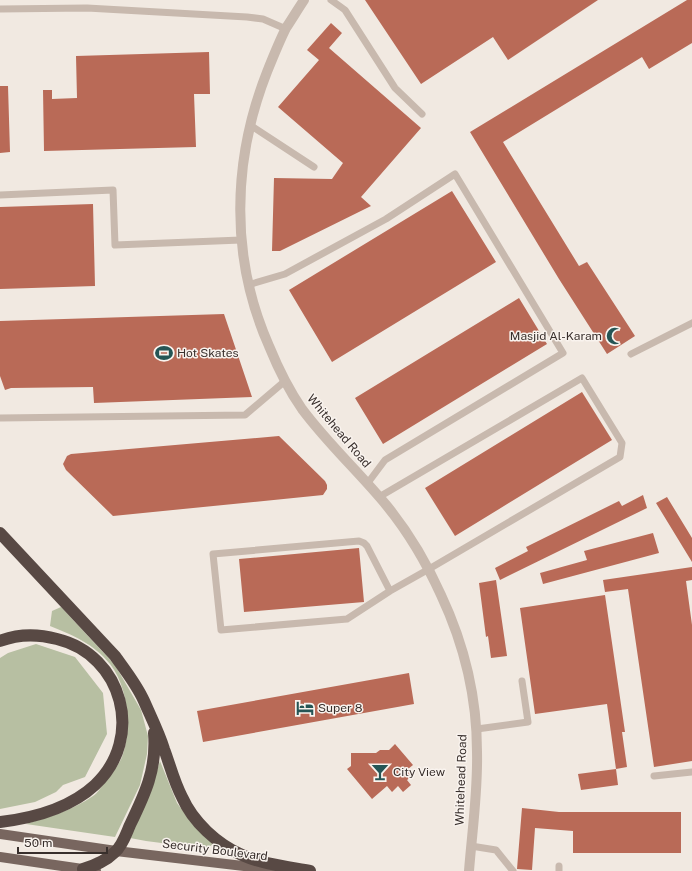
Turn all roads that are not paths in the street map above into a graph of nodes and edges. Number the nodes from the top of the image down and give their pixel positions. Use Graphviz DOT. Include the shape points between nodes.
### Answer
graph roads {
  1 [pos="304,0"];
  2 [pos="331,0"];
  3 [pos="0,9"];
  4 [pos="286,29"];
  5 [pos="422,114"];
  6 [pos="250,125"];
  7 [pos="314,167"];
  8 [pos="0,195"];
  9 [pos="241,240"];
  10 [pos="248,285"];
  11 [pos="692,323"];
  12 [pos="631,354"];
  13 [pos="285,382"];
  14 [pos="0,418"];
  15 [pos="367,484"];
  16 [pos="379,497"];
  17 [pos="0,533"];
  18 [pos="429,569"];
  19 [pos="390,591"];
  20 [pos="0,642"];
  21 [pos="522,681"];
  22 [pos="154,724"];
  23 [pos="477,729"];
  24 [pos="692,772"];
  25 [pos="654,776"];
  26 [pos="0,822"];
  27 [pos="0,834"];
  28 [pos="471,846"];
  29 [pos="116,851"];
  30 [pos="0,857"];
  31 [pos="83,869"];
  32 [pos="96,871"];
  33 [pos="284,871"];
  34 [pos="310,871"];
  35 [pos="469,871"];
  36 [pos="513,871"];
  1 -- 4 [label="street, Whitehead Road"];
  2 -- 5 [label="lane" via="345,10 395,88"];
  3 -- 4 [label="lane" via="87,8 247,17 263,19"];
  4 -- 6 [label="street, Whitehead Road" via="265,77"];
  6 -- 7 [label="lane"];
  6 -- 9 [label="street, Whitehead Road" via="242,168"];
  8 -- 9 [label="lane" via="113,190 115,244"];
  9 -- 10 [label="street, Whitehead Road"];
  10 -- 13 [label="street, Whitehead Road" via="262,332"];
  10 -- 15 [label="lane" via="285,274 386,219 455,174 563,353 385,460"];
  11 -- 12 [label="lane"];
  13 -- 14 [label="lane" via="245,415"];
  13 -- 15 [label="street, Whitehead Road" via="324,436"];
  15 -- 16 [label="street, Whitehead Road"];
  16 -- 18 [label="street, Whitehead Road" via="403,528"];
  16 -- 18 [label="lane" via="582,378 622,443 620,457"];
  17 -- 22 [label="highway" via="115,656 144,700"];
  18 -- 19 [label="lane"];
  18 -- 23 [label="street, Whitehead Road" via="462,650"];
  19 -- 19 [label="lane" via="347,619 221,630 214,554 359,540 367,546"];
  20 -- 26 [label="highway" via="17,636 48,636 82,649 98,661 110,676 120,704 122,728 114,760 95,785 81,796 60,808 42,814"];
  21 -- 23 [label="lane" via="528,722"];
  22 -- 29 [label="highway" via="154,762 150,778 123,842"];
  22 -- 34 [label="highway" via="182,799 209,833 243,855"];
  23 -- 28 [label="street, Whitehead Road" via="477,786"];
  24 -- 25 [label="lane"];
  27 -- 29 [label="main road, Security Boulevard"];
  28 -- 35 [label="street, Whitehead Road"];
  28 -- 36 [label="lane" via="496,850"];
  29 -- 31 [label="highway" via="103,862"];
  29 -- 33 [label="main road, Security Boulevard"];
  30 -- 31 [label="main road"];
  31 -- 32 [label="main road"];
}
